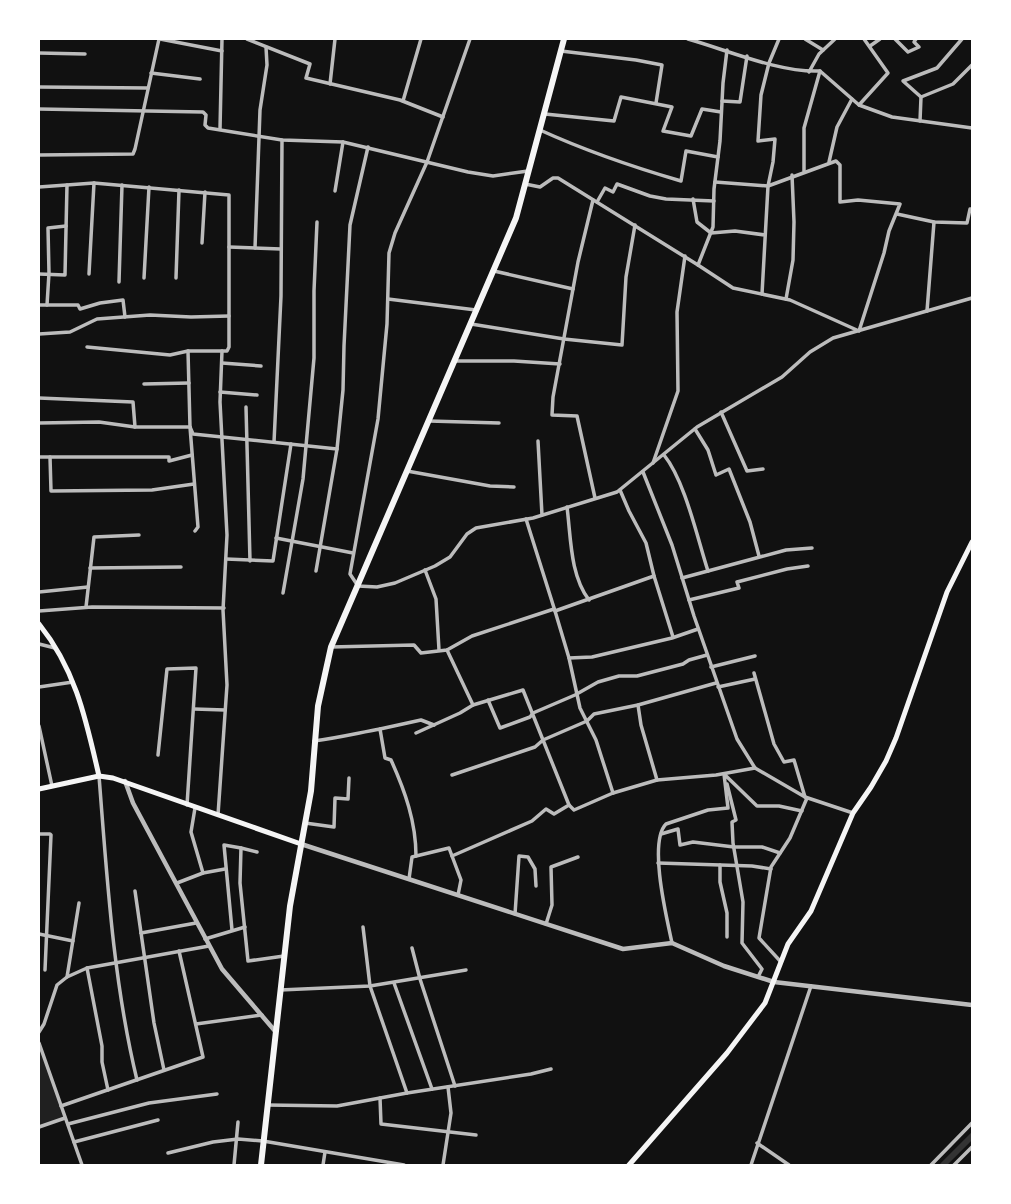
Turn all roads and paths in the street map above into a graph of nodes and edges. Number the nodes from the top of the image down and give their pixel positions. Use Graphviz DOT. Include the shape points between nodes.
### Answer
graph roads {
  1 [pos="159,39"];
  2 [pos="222,39"];
  3 [pos="247,39"];
  4 [pos="330,39"];
  5 [pos="421,39"];
  6 [pos="470,39"];
  7 [pos="564,39"];
  8 [pos="688,39"];
  9 [pos="779,39"];
  10 [pos="805,39"];
  11 [pos="835,39"];
  12 [pos="864,39"];
  13 [pos="880,39"];
  14 [pos="895,39"];
  15 [pos="916,39"];
  16 [pos="962,39"];
  17 [pos="335,40"];
  18 [pos="870,46"];
  19 [pos="266,47"];
  20 [pos="561,50"];
  21 [pos="727,50"];
  22 [pos="823,50"];
  23 [pos="222,51"];
  24 [pos="39,53"];
  25 [pos="85,54"];
  26 [pos="747,56"];
  27 [pos="769,63"];
  28 [pos="972,65"];
  29 [pos="820,71"];
  30 [pos="809,72"];
  31 [pos="151,73"];
  32 [pos="200,79"];
  33 [pos="330,84"];
  34 [pos="39,87"];
  35 [pos="147,88"];
  36 [pos="921,97"];
  37 [pos="852,99"];
  38 [pos="403,101"];
  39 [pos="722,101"];
  40 [pos="656,104"];
  41 [pos="859,106"];
  42 [pos="39,109"];
  43 [pos="143,110"];
  44 [pos="721,112"];
  45 [pos="545,114"];
  46 [pos="443,117"];
  47 [pos="920,121"];
  48 [pos="972,128"];
  49 [pos="220,129"];
  50 [pos="540,130"];
  51 [pos="260,136"];
  52 [pos="282,140"];
  53 [pos="343,142"];
  54 [pos="368,147"];
  55 [pos="39,155"];
  56 [pos="718,157"];
  57 [pos="427,162"];
  58 [pos="829,162"];
  59 [pos="529,171"];
  60 [pos="804,171"];
  61 [pos="792,176"];
  62 [pos="715,182"];
  63 [pos="94,183"];
  64 [pos="525,184"];
  65 [pos="67,185"];
  66 [pos="122,185"];
  67 [pos="768,186"];
  68 [pos="39,187"];
  69 [pos="149,187"];
  70 [pos="179,190"];
  71 [pos="335,191"];
  72 [pos="205,192"];
  73 [pos="693,199"];
  74 [pos="595,201"];
  75 [pos="714,201"];
  76 [pos="972,209"];
  77 [pos="897,214"];
  78 [pos="317,222"];
  79 [pos="934,222"];
  80 [pos="635,225"];
  81 [pos="66,226"];
  82 [pos="711,233"];
  83 [pos="765,236"];
  84 [pos="202,242"];
  85 [pos="229,247"];
  86 [pos="254,248"];
  87 [pos="281,249"];
  88 [pos="685,256"];
  89 [pos="698,264"];
  90 [pos="494,271"];
  91 [pos="39,274"];
  92 [pos="49,274"];
  93 [pos="89,274"];
  94 [pos="144,278"];
  95 [pos="176,278"];
  96 [pos="119,282"];
  97 [pos="573,289"];
  98 [pos="762,294"];
  99 [pos="388,298"];
  100 [pos="972,298"];
  101 [pos="786,299"];
  102 [pos="39,305"];
  103 [pos="46,305"];
  104 [pos="477,311"];
  105 [pos="927,311"];
  106 [pos="229,316"];
  107 [pos="125,317"];
  108 [pos="471,324"];
  109 [pos="859,331"];
  110 [pos="39,334"];
  111 [pos="564,339"];
  112 [pos="87,348"];
  113 [pos="188,351"];
  114 [pos="222,352"];
  115 [pos="455,361"];
  116 [pos="222,363"];
  117 [pos="560,364"];
  118 [pos="261,366"];
  119 [pos="189,383"];
  120 [pos="144,384"];
  121 [pos="220,392"];
  122 [pos="258,395"];
  123 [pos="39,398"];
  124 [pos="246,407"];
  125 [pos="721,412"];
  126 [pos="429,421"];
  127 [pos="39,423"];
  128 [pos="499,423"];
  129 [pos="134,427"];
  130 [pos="190,427"];
  131 [pos="695,429"];
  132 [pos="221,437"];
  133 [pos="247,439"];
  134 [pos="538,440"];
  135 [pos="274,442"];
  136 [pos="291,444"];
  137 [pos="305,446"];
  138 [pos="337,449"];
  139 [pos="192,455"];
  140 [pos="664,455"];
  141 [pos="39,457"];
  142 [pos="50,457"];
  143 [pos="652,464"];
  144 [pos="763,469"];
  145 [pos="407,471"];
  146 [pos="643,472"];
  147 [pos="194,484"];
  148 [pos="514,487"];
  149 [pos="620,490"];
  150 [pos="595,498"];
  151 [pos="567,508"];
  152 [pos="542,516"];
  153 [pos="526,520"];
  154 [pos="195,532"];
  155 [pos="139,535"];
  156 [pos="276,538"];
  157 [pos="291,541"];
  158 [pos="972,542"];
  159 [pos="321,546"];
  160 [pos="812,548"];
  161 [pos="353,553"];
  162 [pos="759,556"];
  163 [pos="226,559"];
  164 [pos="250,561"];
  165 [pos="808,566"];
  166 [pos="181,567"];
  167 [pos="90,568"];
  168 [pos="425,570"];
  169 [pos="316,571"];
  170 [pos="708,571"];
  171 [pos="654,576"];
  172 [pos="682,578"];
  173 [pos="358,586"];
  174 [pos="88,587"];
  175 [pos="39,592"];
  176 [pos="283,593"];
  177 [pos="589,600"];
  178 [pos="689,600"];
  179 [pos="86,607"];
  180 [pos="224,608"];
  181 [pos="554,610"];
  182 [pos="39,611"];
  183 [pos="39,624"];
  184 [pos="698,629"];
  185 [pos="673,637"];
  186 [pos="39,644"];
  187 [pos="331,647"];
  188 [pos="58,649"];
  189 [pos="439,650"];
  190 [pos="447,650"];
  191 [pos="707,656"];
  192 [pos="755,656"];
  193 [pos="569,658"];
  194 [pos="711,667"];
  195 [pos="754,673"];
  196 [pos="755,679"];
  197 [pos="73,682"];
  198 [pos="717,685"];
  199 [pos="39,687"];
  200 [pos="576,695"];
  201 [pos="488,700"];
  202 [pos="473,704"];
  203 [pos="638,705"];
  204 [pos="194,709"];
  205 [pos="225,710"];
  206 [pos="533,713"];
  207 [pos="587,721"];
  208 [pos="434,725"];
  209 [pos="39,726"];
  210 [pos="380,730"];
  211 [pos="416,733"];
  212 [pos="543,740"];
  213 [pos="314,741"];
  214 [pos="158,755"];
  215 [pos="755,768"];
  216 [pos="724,774"];
  217 [pos="452,775"];
  218 [pos="100,776"];
  219 [pos="348,778"];
  220 [pos="657,780"];
  221 [pos="125,781"];
  222 [pos="52,786"];
  223 [pos="39,789"];
  224 [pos="613,793"];
  225 [pos="806,798"];
  226 [pos="188,805"];
  227 [pos="569,805"];
  228 [pos="195,808"];
  229 [pos="802,810"];
  230 [pos="853,812"];
  231 [pos="218,815"];
  232 [pos="305,823"];
  233 [pos="39,834"];
  234 [pos="661,834"];
  235 [pos="301,844"];
  236 [pos="734,847"];
  237 [pos="241,848"];
  238 [pos="257,852"];
  239 [pos="780,853"];
  240 [pos="416,856"];
  241 [pos="452,856"];
  242 [pos="578,857"];
  243 [pos="658,863"];
  244 [pos="720,866"];
  245 [pos="737,866"];
  246 [pos="771,868"];
  247 [pos="225,869"];
  248 [pos="203,873"];
  249 [pos="409,879"];
  250 [pos="176,883"];
  251 [pos="536,886"];
  252 [pos="135,891"];
  253 [pos="458,895"];
  254 [pos="79,903"];
  255 [pos="515,914"];
  256 [pos="196,923"];
  257 [pos="546,924"];
  258 [pos="245,927"];
  259 [pos="362,927"];
  260 [pos="232,930"];
  261 [pos="141,933"];
  262 [pos="39,934"];
  263 [pos="46,936"];
  264 [pos="727,937"];
  265 [pos="205,939"];
  266 [pos="73,941"];
  267 [pos="672,943"];
  268 [pos="209,946"];
  269 [pos="412,948"];
  270 [pos="180,951"];
  271 [pos="284,956"];
  272 [pos="144,957"];
  273 [pos="117,961"];
  274 [pos="781,962"];
  275 [pos="87,968"];
  276 [pos="44,970"];
  277 [pos="466,970"];
  278 [pos="67,977"];
  279 [pos="758,977"];
  280 [pos="420,979"];
  281 [pos="774,982"];
  282 [pos="394,983"];
  283 [pos="370,986"];
  284 [pos="811,986"];
  285 [pos="280,990"];
  286 [pos="972,1004"];
  287 [pos="262,1015"];
  288 [pos="196,1024"];
  289 [pos="275,1031"];
  290 [pos="39,1032"];
  291 [pos="39,1043"];
  292 [pos="551,1069"];
  293 [pos="164,1070"];
  294 [pos="137,1080"];
  295 [pos="455,1086"];
  296 [pos="448,1087"];
  297 [pos="108,1090"];
  298 [pos="432,1090"];
  299 [pos="407,1093"];
  300 [pos="217,1094"];
  301 [pos="380,1098"];
  302 [pos="267,1105"];
  303 [pos="61,1106"];
  304 [pos="65,1118"];
  305 [pos="158,1120"];
  306 [pos="238,1122"];
  307 [pos="68,1124"];
  308 [pos="972,1124"];
  309 [pos="39,1127"];
  310 [pos="448,1132"];
  311 [pos="476,1135"];
  312 [pos="238,1139"];
  313 [pos="263,1141"];
  314 [pos="74,1142"];
  315 [pos="757,1143"];
  316 [pos="972,1147"];
  317 [pos="325,1152"];
  318 [pos="168,1153"];
  319 [pos="82,1165"];
  320 [pos="235,1165"];
  321 [pos="261,1165"];
  322 [pos="323,1165"];
  323 [pos="400,1165"];
  324 [pos="404,1165"];
  325 [pos="443,1165"];
  326 [pos="629,1165"];
  327 [pos="751,1165"];
  328 [pos="789,1165"];
  329 [pos="931,1165"];
  330 [pos="954,1165"];
  1 -- 23 [label="street"];
  1 -- 31 [label="street"];
  2 -- 23 [label="street"];
  3 -- 19 [label="street"];
  4 -- 17 [label="street"];
  5 -- 38 [label="street"];
  6 -- 46 [label="street"];
  7 -- 20 [label="main road"];
  8 -- 21 [label="street"];
  9 -- 27 [label="street"];
  10 -- 22 [label="street"];
  11 -- 22 [label="street"];
  12 -- 18 [label="street"];
  13 -- 18 [label="street"];
  14 -- 15 [label="street" via="908,52 919,47 914,42"];
  16 -- 36 [label="street" via="937,68 903,81"];
  17 -- 33 [label="street"];
  18 -- 41 [label="street" via="888,73"];
  19 -- 33 [label="street" via="310,64 306,78"];
  19 -- 51 [label="street" via="267,65 260,110"];
  20 -- 40 [label="street" via="662,65"];
  20 -- 45 [label="main road"];
  21 -- 26 [label="street"];
  21 -- 39 [label="street"];
  22 -- 30 [label="street"];
  23 -- 49 [label="street"];
  24 -- 25 [label="street"];
  26 -- 27 [label="street"];
  26 -- 39 [label="street" via="740,102"];
  27 -- 30 [label="street"];
  27 -- 67 [label="street" via="761,95 758,141 775,139"];
  28 -- 36 [label="street" via="953,84"];
  29 -- 30 [label="street"];
  29 -- 37 [label="street"];
  29 -- 60 [label="street" via="804,128"];
  31 -- 32 [label="street"];
  31 -- 35 [label="street"];
  33 -- 38 [label="street"];
  34 -- 35 [label="street"];
  35 -- 43 [label="street"];
  36 -- 47 [label="street"];
  37 -- 41 [label="street"];
  37 -- 58 [label="street" via="837,127"];
  38 -- 46 [label="street"];
  39 -- 44 [label="street"];
  40 -- 44 [label="street" via="672,107 662,131 691,136 702,109"];
  40 -- 45 [label="street" via="621,97 614,121"];
  41 -- 47 [label="street" via="892,117"];
  42 -- 43 [label="street"];
  43 -- 49 [label="street" via="203,112 206,115 207,128"];
  43 -- 55 [label="street" via="133,154"];
  44 -- 56 [label="street"];
  45 -- 50 [label="main road"];
  46 -- 57 [label="street"];
  47 -- 48 [label="street"];
  49 -- 51 [label="street"];
  50 -- 56 [label="street" via="584,150 681,181 686,151"];
  50 -- 59 [label="main road"];
  51 -- 52 [label="street"];
  51 -- 86 [label="street"];
  52 -- 53 [label="street"];
  52 -- 87 [label="street"];
  53 -- 54 [label="street"];
  53 -- 71 [label="street"];
  54 -- 57 [label="street"];
  54 -- 138 [label="street" via="350,225 343,390"];
  56 -- 62 [label="street"];
  57 -- 59 [label="street" via="493,176"];
  57 -- 99 [label="street" via="393,240"];
  58 -- 60 [label="street"];
  58 -- 77 [label="street" via="836,161 840,165 840,202 858,200 900,204"];
  59 -- 64 [label="main road"];
  60 -- 61 [label="street"];
  61 -- 67 [label="street"];
  61 -- 101 [label="street" via="793,260"];
  62 -- 67 [label="street"];
  62 -- 75 [label="street"];
  63 -- 65 [label="street"];
  63 -- 66 [label="street"];
  63 -- 93 [label="street"];
  64 -- 74 [label="street" via="540,187 553,178 558,178"];
  64 -- 90 [label="main road" via="516,218"];
  65 -- 68 [label="street"];
  65 -- 81 [label="street"];
  66 -- 69 [label="street"];
  66 -- 96 [label="street"];
  67 -- 83 [label="street"];
  69 -- 70 [label="street"];
  69 -- 94 [label="street"];
  70 -- 72 [label="street"];
  70 -- 95 [label="street"];
  72 -- 84 [label="street"];
  72 -- 85 [label="street" via="229,196"];
  73 -- 74 [label="street" via="650,196 617,184 613,192 604,188"];
  73 -- 75 [label="street"];
  73 -- 82 [label="street" via="697,222"];
  74 -- 80 [label="street"];
  74 -- 97 [label="street"];
  75 -- 82 [label="street"];
  76 -- 79 [label="street" via="967,223"];
  77 -- 79 [label="street"];
  77 -- 109 [label="street"];
  78 -- 137 [label="street" via="314,358"];
  79 -- 105 [label="street"];
  80 -- 88 [label="street"];
  80 -- 111 [label="street" via="626,277 622,345"];
  81 -- 92 [label="street" via="48,228"];
  81 -- 92 [label="street" via="65,275"];
  82 -- 83 [label="street" via="735,231"];
  82 -- 89 [label="street"];
  83 -- 98 [label="street"];
  85 -- 86 [label="street"];
  85 -- 106 [label="street"];
  86 -- 87 [label="street"];
  87 -- 135 [label="street" via="280,350"];
  88 -- 89 [label="street"];
  88 -- 143 [label="street" via="677,312 678,391"];
  89 -- 98 [label="street" via="733,288"];
  90 -- 97 [label="street"];
  90 -- 104 [label="main road"];
  91 -- 92 [label="street"];
  92 -- 103 [label="street"];
  97 -- 111 [label="street"];
  98 -- 101 [label="street"];
  99 -- 104 [label="street"];
  99 -- 161 [label="street" via="378,419"];
  100 -- 105 [label="street"];
  101 -- 109 [label="street"];
  102 -- 103 [label="street"];
  103 -- 107 [label="street" via="78,305 80,309 123,300"];
  104 -- 108 [label="main road"];
  105 -- 109 [label="street"];
  106 -- 107 [label="street"];
  106 -- 114 [label="street" via="229,348"];
  107 -- 110 [label="street" via="97,319 70,332"];
  108 -- 111 [label="street"];
  108 -- 115 [label="main road"];
  109 -- 125 [label="street" via="832,338 810,352 782,377"];
  111 -- 117 [label="street"];
  112 -- 113 [label="street" via="170,355"];
  113 -- 114 [label="street"];
  113 -- 119 [label="street"];
  114 -- 116 [label="street"];
  115 -- 117 [label="street"];
  115 -- 126 [label="main road"];
  116 -- 118 [label="street"];
  116 -- 121 [label="street"];
  117 -- 150 [label="street" via="552,415 577,416"];
  119 -- 120 [label="street"];
  119 -- 130 [label="street"];
  121 -- 122 [label="street"];
  121 -- 132 [label="street"];
  123 -- 129 [label="street" via="134,402"];
  124 -- 133 [label="street"];
  125 -- 131 [label="street"];
  125 -- 144 [label="street" via="747,471"];
  126 -- 128 [label="street"];
  126 -- 145 [label="main road"];
  127 -- 129 [label="street" via="99,422"];
  129 -- 130 [label="street"];
  130 -- 132 [label="street" via="193,434"];
  130 -- 139 [label="street"];
  131 -- 140 [label="street"];
  131 -- 162 [label="street" via="708,450 716,475 729,469 750,522"];
  132 -- 133 [label="street"];
  132 -- 163 [label="street"];
  133 -- 135 [label="street"];
  133 -- 164 [label="street"];
  134 -- 152 [label="street"];
  135 -- 136 [label="street"];
  136 -- 137 [label="street"];
  136 -- 156 [label="street"];
  137 -- 138 [label="street"];
  137 -- 157 [label="street" via="303,479"];
  138 -- 159 [label="street"];
  139 -- 142 [label="street" via="169,461 169,457"];
  139 -- 147 [label="street"];
  140 -- 143 [label="street"];
  140 -- 170 [label="street" via="683,494"];
  141 -- 142 [label="street"];
  142 -- 147 [label="street" via="51,490 152,490"];
  143 -- 146 [label="street"];
  145 -- 148 [label="street" via="490,486"];
  145 -- 173 [label="main road"];
  146 -- 149 [label="street"];
  146 -- 172 [label="street" via="672,545"];
  147 -- 154 [label="street" via="198,527"];
  149 -- 150 [label="street"];
  149 -- 171 [label="street" via="646,543"];
  150 -- 151 [label="street"];
  151 -- 152 [label="street"];
  151 -- 177 [label="street" via="575,568"];
  152 -- 153 [label="street"];
  153 -- 168 [label="street" via="476,528 467,534 450,557"];
  153 -- 181 [label="street"];
  155 -- 167 [label="street" via="94,537"];
  156 -- 157 [label="street"];
  156 -- 164 [label="street" via="272,562"];
  157 -- 159 [label="street"];
  157 -- 176 [label="street"];
  158 -- 230 [label="main road" via="947,592 886,761"];
  159 -- 161 [label="street"];
  159 -- 169 [label="street"];
  160 -- 162 [label="street"];
  161 -- 173 [label="street" via="350,574"];
  162 -- 170 [label="street"];
  163 -- 164 [label="street"];
  163 -- 180 [label="street"];
  165 -- 178 [label="street" via="737,582 739,588"];
  166 -- 167 [label="street"];
  167 -- 174 [label="street"];
  168 -- 173 [label="street" via="395,583 377,587"];
  168 -- 189 [label="street" via="436,599"];
  170 -- 172 [label="street"];
  171 -- 177 [label="street"];
  171 -- 185 [label="street"];
  172 -- 178 [label="street"];
  173 -- 187 [label="main road"];
  174 -- 175 [label="street"];
  174 -- 179 [label="street"];
  177 -- 181 [label="street"];
  178 -- 184 [label="street"];
  179 -- 180 [label="street"];
  179 -- 182 [label="street"];
  180 -- 205 [label="street" via="227,685"];
  181 -- 190 [label="street" via="472,636"];
  181 -- 193 [label="street"];
  183 -- 188 [label="main road"];
  184 -- 185 [label="street"];
  184 -- 191 [label="street"];
  185 -- 193 [label="street" via="592,657"];
  186 -- 188 [label="street"];
  187 -- 189 [label="street" via="414,646 421,653"];
  187 -- 213 [label="main road" via="318,706"];
  188 -- 197 [label="main road"];
  189 -- 190 [label="street"];
  190 -- 202 [label="street"];
  191 -- 194 [label="street"];
  191 -- 200 [label="street" via="636,676 619,676 598,682"];
  192 -- 194 [label="street"];
  193 -- 200 [label="street"];
  194 -- 198 [label="street"];
  195 -- 196 [label="street"];
  196 -- 198 [label="street"];
  196 -- 225 [label="street" via="774,744 784,762 794,760"];
  197 -- 199 [label="street"];
  197 -- 218 [label="main road" via="88,726"];
  198 -- 203 [label="street"];
  198 -- 215 [label="street" via="737,738"];
  200 -- 206 [label="street"];
  200 -- 207 [label="street"];
  201 -- 202 [label="street"];
  201 -- 206 [label="street" via="523,690"];
  201 -- 206 [label="street" via="500,728 530,717"];
  202 -- 208 [label="street"];
  203 -- 207 [label="street" via="594,714"];
  203 -- 220 [label="street" via="641,725"];
  204 -- 205 [label="street"];
  204 -- 214 [label="street" via="196,668 167,669"];
  204 -- 226 [label="street"];
  205 -- 231 [label="street"];
  206 -- 212 [label="street"];
  207 -- 212 [label="street"];
  207 -- 224 [label="street" via="596,740"];
  208 -- 210 [label="street" via="422,720"];
  208 -- 211 [label="street"];
  209 -- 222 [label="street"];
  210 -- 213 [label="street"];
  210 -- 240 [label="street" via="385,758 391,760 406,795 416,836"];
  212 -- 217 [label="street" via="535,747"];
  212 -- 227 [label="street"];
  213 -- 232 [label="main road"];
  215 -- 216 [label="street"];
  215 -- 225 [label="street"];
  216 -- 220 [label="street"];
  216 -- 229 [label="street" via="757,806"];
  216 -- 234 [label="street" via="728,808 682,817 666,824"];
  216 -- 236 [label="street" via="736,820 732,822"];
  218 -- 221 [label="main road"];
  218 -- 222 [label="main road"];
  218 -- 273 [label="street" via="107,876"];
  219 -- 232 [label="street" via="348,799 335,798 334,827"];
  220 -- 224 [label="street"];
  221 -- 226 [label="main road"];
  221 -- 250 [label="street" via="133,803"];
  222 -- 223 [label="main road"];
  224 -- 227 [label="street" via="574,810"];
  225 -- 229 [label="street"];
  225 -- 230 [label="street"];
  226 -- 228 [label="main road"];
  227 -- 241 [label="street" via="554,814 546,809 532,821"];
  228 -- 231 [label="main road"];
  228 -- 248 [label="street" via="191,832"];
  229 -- 239 [label="street" via="790,838"];
  230 -- 274 [label="main road" via="810,911 788,944"];
  231 -- 235 [label="main road"];
  232 -- 235 [label="main road"];
  233 -- 263 [label="street" via="51,835"];
  234 -- 236 [label="street" via="678,829 680,845 693,842"];
  234 -- 243 [label="street"];
  235 -- 249 [label="street"];
  235 -- 271 [label="main road"];
  236 -- 239 [label="street" via="762,847"];
  236 -- 245 [label="street"];
  237 -- 238 [label="street"];
  237 -- 247 [label="street" via="224,845"];
  237 -- 258 [label="street" via="240,882"];
  239 -- 246 [label="street"];
  240 -- 241 [label="street" via="448,848"];
  240 -- 249 [label="street" via="412,857"];
  241 -- 253 [label="street" via="461,880"];
  242 -- 257 [label="street" via="551,867 552,905"];
  243 -- 244 [label="street"];
  243 -- 267 [label="street"];
  244 -- 245 [label="street"];
  244 -- 264 [label="street" via="720,882 727,913"];
  245 -- 246 [label="street"];
  245 -- 279 [label="street" via="743,902 742,943 762,969"];
  246 -- 274 [label="street" via="759,938"];
  247 -- 248 [label="street"];
  247 -- 260 [label="street"];
  248 -- 250 [label="street"];
  249 -- 253 [label="street"];
  250 -- 256 [label="street"];
  251 -- 255 [label="street" via="534,869 528,857 519,856"];
  252 -- 261 [label="street"];
  253 -- 255 [label="street"];
  254 -- 266 [label="street"];
  255 -- 257 [label="street"];
  256 -- 261 [label="street"];
  256 -- 265 [label="street"];
  257 -- 267 [label="street" via="623,949"];
  258 -- 260 [label="street"];
  258 -- 271 [label="street" via="248,960"];
  259 -- 283 [label="street"];
  260 -- 265 [label="street"];
  261 -- 272 [label="street"];
  262 -- 263 [label="street"];
  263 -- 266 [label="street"];
  263 -- 276 [label="street"];
  265 -- 268 [label="street"];
  266 -- 278 [label="street"];
  267 -- 279 [label="street" via="724,966"];
  268 -- 270 [label="street"];
  268 -- 287 [label="street" via="222,969"];
  269 -- 280 [label="street"];
  270 -- 272 [label="street"];
  270 -- 288 [label="street"];
  271 -- 285 [label="main road"];
  272 -- 273 [label="street"];
  272 -- 293 [label="street"];
  273 -- 275 [label="street"];
  273 -- 294 [label="street" via="127,1037"];
  274 -- 281 [label="main road"];
  275 -- 278 [label="street"];
  275 -- 297 [label="street"];
  277 -- 280 [label="street"];
  278 -- 290 [label="street" via="57,985"];
  279 -- 281 [label="street"];
  280 -- 282 [label="street"];
  280 -- 295 [label="street"];
  281 -- 284 [label="street"];
  281 -- 326 [label="main road" via="765,1003 727,1053"];
  282 -- 283 [label="street"];
  282 -- 298 [label="street"];
  283 -- 285 [label="street"];
  283 -- 299 [label="street"];
  284 -- 286 [label="street"];
  284 -- 315 [label="street"];
  285 -- 289 [label="main road"];
  287 -- 288 [label="street"];
  287 -- 289 [label="street"];
  288 -- 293 [label="street" via="203,1057"];
  289 -- 302 [label="main road"];
  291 -- 303 [label="street"];
  292 -- 295 [label="street"];
  293 -- 294 [label="street"];
  294 -- 297 [label="street"];
  295 -- 296 [label="street"];
  296 -- 298 [label="street"];
  296 -- 310 [label="street" via="451,1112"];
  297 -- 303 [label="street"];
  298 -- 299 [label="street"];
  299 -- 301 [label="street"];
  300 -- 307 [label="street" via="149,1103"];
  301 -- 302 [label="street" via="336,1106"];
  301 -- 310 [label="street" via="381,1124"];
  302 -- 313 [label="main road"];
  303 -- 304 [label="street"];
  304 -- 307 [label="street"];
  304 -- 309 [label="street"];
  305 -- 314 [label="street"];
  306 -- 312 [label="street"];
  307 -- 314 [label="street"];
  308 -- 329 [label="street"];
  310 -- 311 [label="street"];
  310 -- 325 [label="street"];
  312 -- 313 [label="street"];
  312 -- 318 [label="street"];
  312 -- 320 [label="street"];
  313 -- 317 [label="street"];
  313 -- 321 [label="main road"];
  314 -- 319 [label="street"];
  315 -- 327 [label="street"];
  315 -- 328 [label="street"];
  316 -- 330 [label="street"];
  317 -- 322 [label="street"];
  317 -- 323 [label="street"];
  323 -- 324 [label="street"];
}
